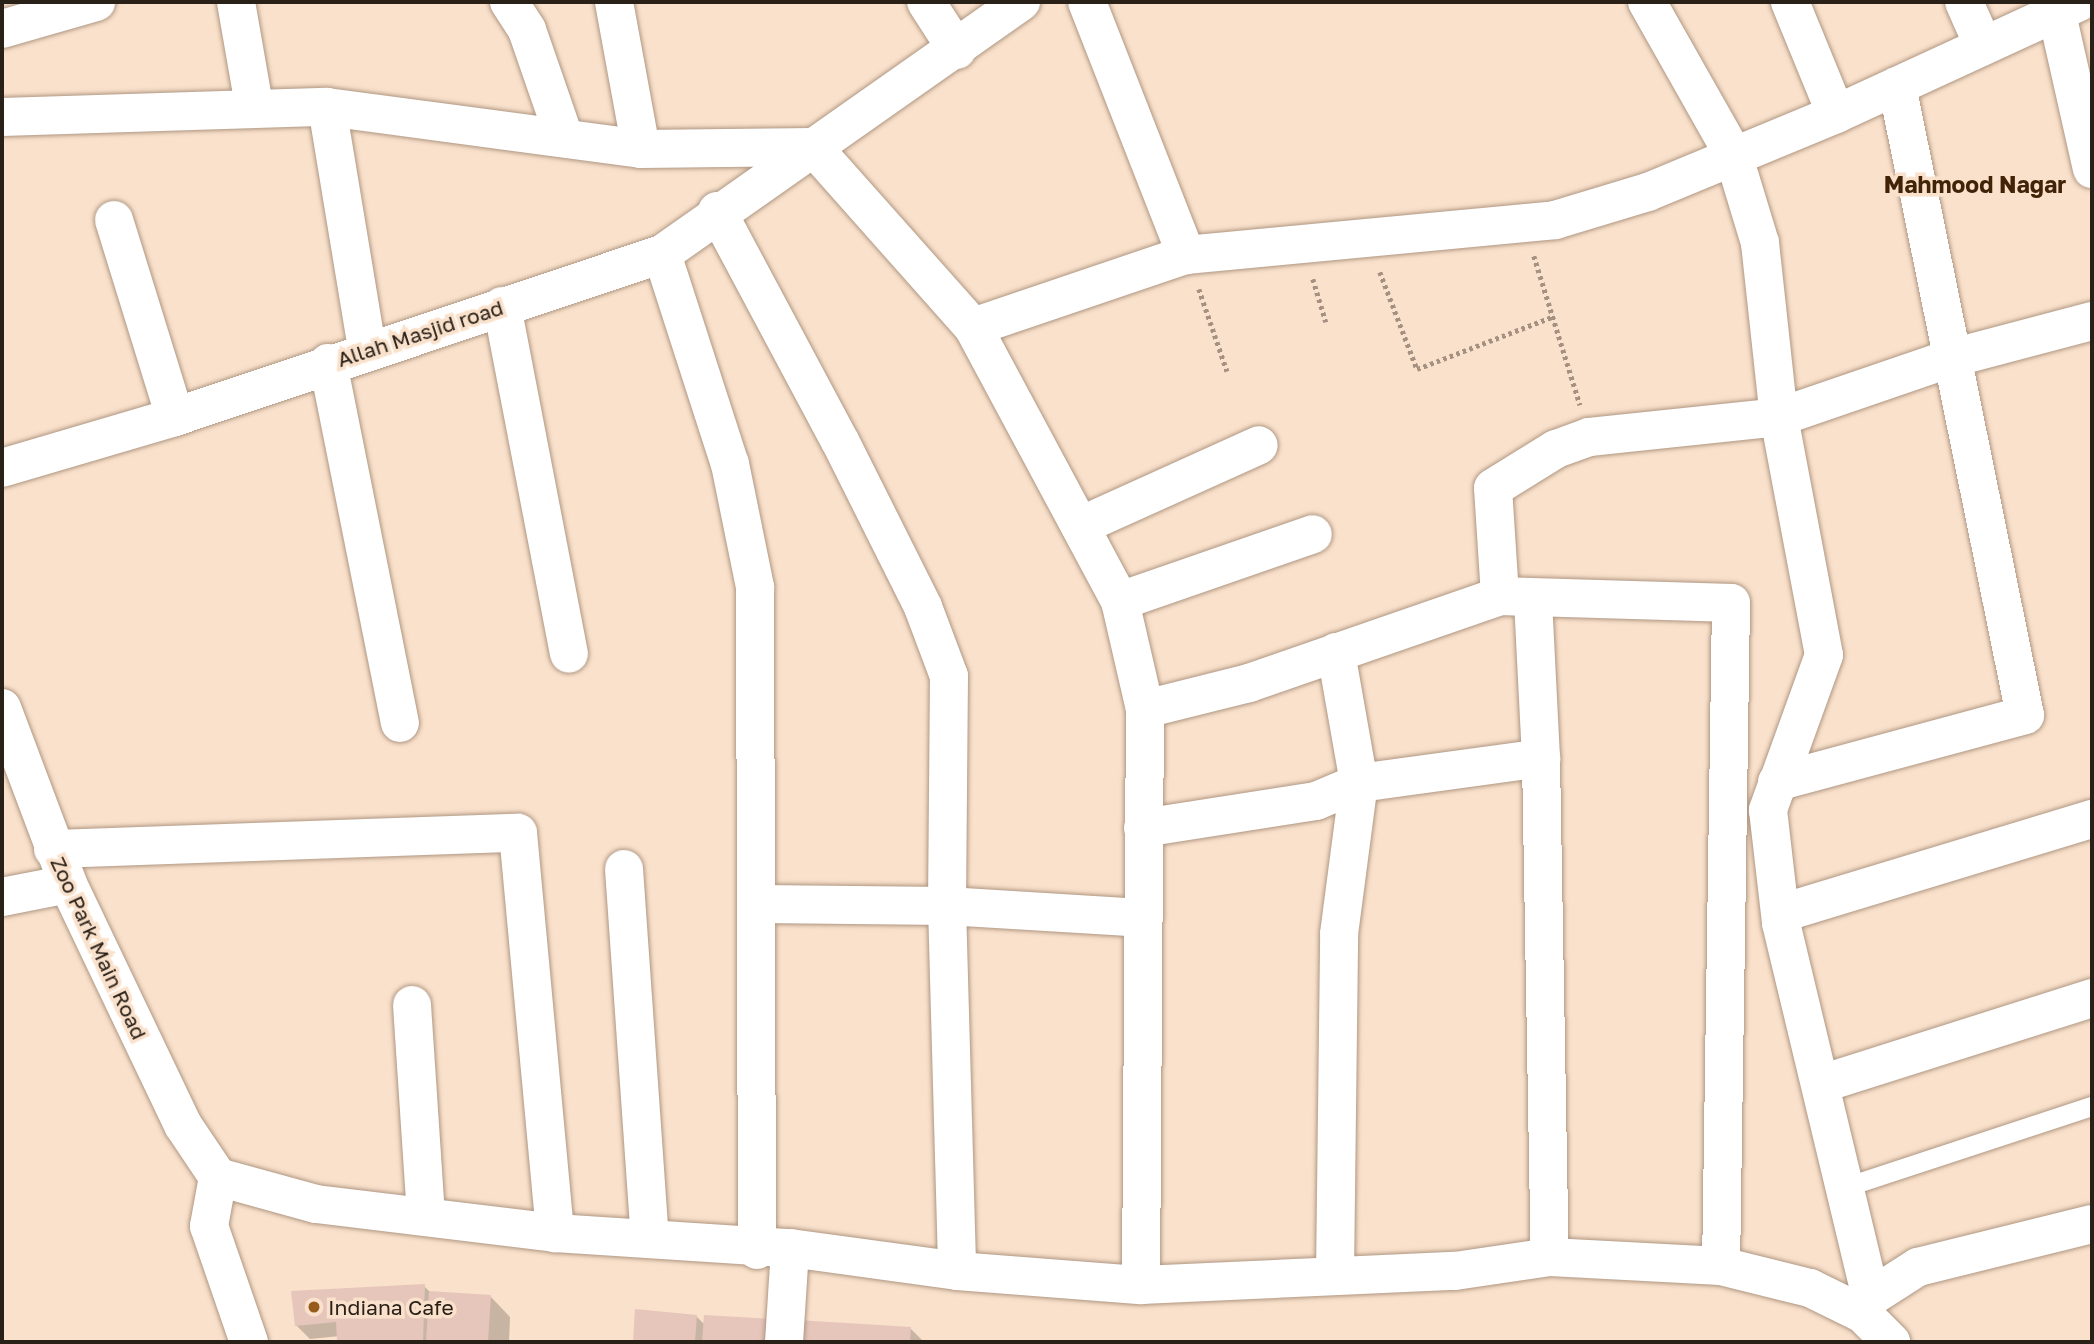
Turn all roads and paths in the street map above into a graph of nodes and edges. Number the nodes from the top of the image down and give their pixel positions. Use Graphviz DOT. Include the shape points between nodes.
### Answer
graph roads {
  1 [pos="96,2"];
  2 [pos="236,2"];
  3 [pos="509,2"];
  4 [pos="614,2"];
  5 [pos="926,2"];
  6 [pos="1021,2"];
  7 [pos="1087,2"];
  8 [pos="1647,2"];
  9 [pos="1790,2"];
  10 [pos="1964,2"];
  11 [pos="2068,8"];
  12 [pos="2,29"];
  13 [pos="1983,45"];
  14 [pos="957,50"];
  15 [pos="1897,86"];
  16 [pos="254,105"];
  17 [pos="327,107"];
  18 [pos="1836,114"];
  19 [pos="2,117"];
  20 [pos="563,135"];
  21 [pos="813,147"];
  22 [pos="641,149"];
  23 [pos="1733,154"];
  24 [pos="2092,169"];
  25 [pos="717,211"];
  26 [pos="114,220"];
  27 [pos="1523,222"];
  28 [pos="1366,233"];
  29 [pos="662,254"];
  30 [pos="1186,255"];
  31 [pos="502,306"];
  32 [pos="1554,316"];
  33 [pos="2092,321"];
  34 [pos="973,327"];
  35 [pos="367,349"];
  36 [pos="1948,359"];
  37 [pos="328,363"];
  38 [pos="1227,371"];
  39 [pos="175,417"];
  40 [pos="1779,417"];
  41 [pos="1589,436"];
  42 [pos="1259,445"];
  43 [pos="2,468"];
  44 [pos="1080,526"];
  45 [pos="1312,534"];
  46 [pos="1516,598"];
  47 [pos="1120,601"];
  48 [pos="1336,652"];
  49 [pos="569,654"];
  50 [pos="2,708"];
  51 [pos="1145,709"];
  52 [pos="400,723"];
  53 [pos="1541,758"];
  54 [pos="1777,782"];
  55 [pos="1359,783"];
  56 [pos="2092,820"];
  57 [pos="1143,828"];
  58 [pos="53,849"];
  59 [pos="624,869"];
  60 [pos="68,884"];
  61 [pos="2,897"];
  62 [pos="760,904"];
  63 [pos="947,906"];
  64 [pos="1782,913"];
  65 [pos="1142,918"];
  66 [pos="2092,998"];
  67 [pos="412,1005"];
  68 [pos="1824,1083"];
  69 [pos="2092,1106"];
  70 [pos="218,1177"];
  71 [pos="1842,1188"];
  72 [pos="426,1215"];
  73 [pos="2092,1224"];
  74 [pos="555,1233"];
  75 [pos="649,1237"];
  76 [pos="774,1249"];
  77 [pos="1550,1258"];
  78 [pos="1721,1266"];
  79 [pos="957,1271"];
  80 [pos="1335,1275"];
  81 [pos="1141,1285"];
  82 [pos="1867,1306"];
  83 [pos="249,1342"];
  84 [pos="784,1342"];
  85 [pos="1891,1342"];
  1 -- 12 [label="street"];
  2 -- 16 [label="street"];
  3 -- 20 [label="street" via="527,30"];
  4 -- 22 [label="street"];
  5 -- 14 [label="street"];
  6 -- 14 [label="street, Allah Masjid road"];
  7 -- 30 [label="street"];
  8 -- 23 [label="street"];
  9 -- 18 [label="street"];
  10 -- 13 [label="street"];
  11 -- 13 [label="street"];
  11 -- 24 [label="street"];
  13 -- 15 [label="street"];
  14 -- 21 [label="street, Allah Masjid road"];
  15 -- 18 [label="street"];
  15 -- 36 [label="street"];
  16 -- 17 [label="street"];
  16 -- 19 [label="street"];
  17 -- 20 [label="street"];
  17 -- 35 [label="street"];
  18 -- 23 [label="street"];
  20 -- 22 [label="street"];
  21 -- 22 [label="street"];
  21 -- 25 [label="street, Allah Masjid road"];
  21 -- 34 [label="street"];
  23 -- 27 [label="street" via="1648,192 1555,220"];
  23 -- 40 [label="street" via="1760,243"];
  25 -- 29 [label="street, Allah Masjid road"];
  25 -- 63 [label="street" via="864,489 949,676"];
  26 -- 39 [label="street"];
  27 -- 28 [label="street"];
  27 -- 32 [label="path"];
  28 -- 30 [label="street"];
  28 -- 32 [label="path" via="1418,369"];
  29 -- 31 [label="street, Allah Masjid road"];
  29 -- 62 [label="street" via="730,464 755,587"];
  30 -- 34 [label="street"];
  30 -- 38 [label="path"];
  31 -- 35 [label="street, Allah Masjid road"];
  31 -- 49 [label="street"];
  32 -- 41 [label="path"];
  33 -- 36 [label="street"];
  34 -- 44 [label="street"];
  35 -- 37 [label="street, Allah Masjid road"];
  36 -- 40 [label="street"];
  36 -- 54 [label="street" via="2025,715"];
  37 -- 39 [label="street, Allah Masjid road"];
  37 -- 52 [label="street"];
  39 -- 43 [label="street, Allah Masjid road"];
  40 -- 41 [label="street"];
  40 -- 54 [label="street" via="1824,655"];
  41 -- 46 [label="street" via="1493,488"];
  42 -- 44 [label="street"];
  44 -- 47 [label="street"];
  45 -- 47 [label="street"];
  46 -- 48 [label="street"];
  46 -- 53 [label="street"];
  46 -- 78 [label="street" via="1731,603"];
  47 -- 51 [label="street"];
  48 -- 51 [label="street" via="1249,683"];
  48 -- 55 [label="street"];
  50 -- 58 [label="street, Zoo Park Main Road"];
  51 -- 57 [label="street"];
  53 -- 55 [label="street"];
  53 -- 77 [label="street"];
  54 -- 64 [label="street" via="1768,810"];
  55 -- 57 [label="street" via="1316,801"];
  55 -- 80 [label="street" via="1339,934"];
  56 -- 64 [label="street"];
  57 -- 65 [label="street"];
  58 -- 60 [label="street, Zoo Park Main Road"];
  58 -- 74 [label="street" via="518,833"];
  59 -- 75 [label="street"];
  60 -- 61 [label="street"];
  60 -- 70 [label="street, Zoo Park Main Road" via="183,1125"];
  62 -- 63 [label="street"];
  62 -- 76 [label="street"];
  63 -- 65 [label="street"];
  63 -- 79 [label="street"];
  64 -- 68 [label="street"];
  65 -- 81 [label="street"];
  66 -- 68 [label="street"];
  67 -- 72 [label="street"];
  68 -- 71 [label="street"];
  69 -- 71 [label="lane"];
  70 -- 72 [label="street" via="316,1204"];
  70 -- 83 [label="street" via="209,1226"];
  71 -- 82 [label="street"];
  72 -- 74 [label="street"];
  73 -- 82 [label="street" via="1917,1268"];
  74 -- 75 [label="street"];
  75 -- 76 [label="street"];
  76 -- 79 [label="street"];
  76 -- 84 [label="street"];
  77 -- 78 [label="street"];
  77 -- 80 [label="street" via="1455,1271"];
  78 -- 82 [label="street"];
  79 -- 81 [label="street"];
  80 -- 81 [label="street"];
  82 -- 85 [label="street"];
}
